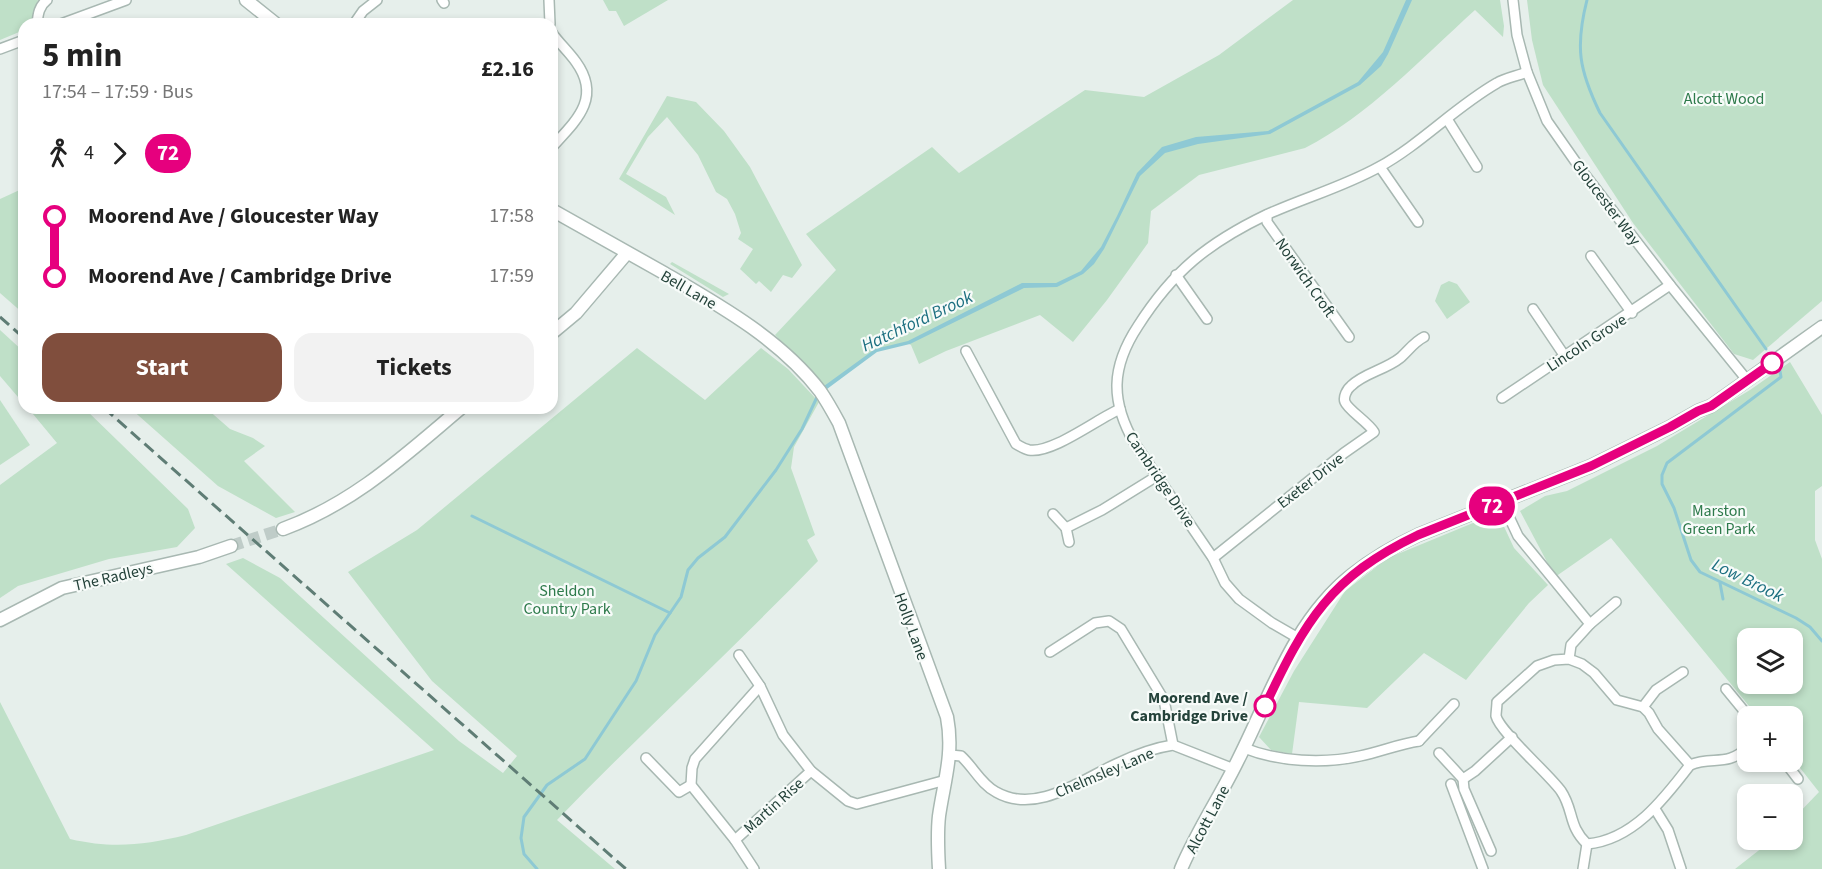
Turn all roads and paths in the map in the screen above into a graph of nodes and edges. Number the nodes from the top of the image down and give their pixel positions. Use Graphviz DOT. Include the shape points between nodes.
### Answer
graph roads {
  1 [pos="47,0"];
  2 [pos="126,0"];
  3 [pos="246,0"];
  4 [pos="378,0"];
  5 [pos="549,0"];
  6 [pos="1513,0"];
  7 [pos="38,18"];
  8 [pos="77,18"];
  9 [pos="268,18"];
  10 [pos="358,18"];
  11 [pos="550,18"];
  12 [pos="558,41"];
  13 [pos="18,42"];
  14 [pos="0,49"];
  15 [pos="1527,72"];
  16 [pos="1446,119"];
  17 [pos="558,140"];
  18 [pos="1380,167"];
  19 [pos="1478,167"];
  20 [pos="558,213"];
  21 [pos="1267,215"];
  22 [pos="1418,222"];
  23 [pos="627,253"];
  24 [pos="1591,256"];
  25 [pos="1176,275"];
  26 [pos="1670,285"];
  27 [pos="1533,309"];
  28 [pos="1632,312"];
  29 [pos="1207,320"];
  30 [pos="1822,327"];
  31 [pos="558,328"];
  32 [pos="1424,337"];
  33 [pos="1349,338"];
  34 [pos="966,351"];
  35 [pos="1564,355"];
  36 [pos="1747,381"];
  37 [pos="818,389"];
  38 [pos="1502,398"];
  39 [pos="1120,409"];
  40 [pos="454,414"];
  41 [pos="1157,476"];
  42 [pos="1502,502"];
  43 [pos="1053,514"];
  44 [pos="1066,528"];
  45 [pos="283,530"];
  46 [pos="1069,542"];
  47 [pos="231,546"];
  48 [pos="1214,558"];
  49 [pos="1616,602"];
  50 [pos="0,620"];
  51 [pos="1590,624"];
  52 [pos="1298,638"];
  53 [pos="1050,652"];
  54 [pos="739,655"];
  55 [pos="1569,659"];
  56 [pos="1683,672"];
  57 [pos="760,686"];
  58 [pos="1726,689"];
  59 [pos="1454,704"];
  60 [pos="1740,706"];
  61 [pos="1643,707"];
  62 [pos="1512,737"];
  63 [pos="1173,745"];
  64 [pos="1244,748"];
  65 [pos="1439,753"];
  66 [pos="950,755"];
  67 [pos="1737,755"];
  68 [pos="646,758"];
  69 [pos="1690,765"];
  70 [pos="1234,769"];
  71 [pos="811,771"];
  72 [pos="1793,772"];
  73 [pos="1463,779"];
  74 [pos="1798,779"];
  75 [pos="946,780"];
  76 [pos="1451,784"];
  77 [pos="692,785"];
  78 [pos="1655,809"];
  79 [pos="735,840"];
  80 [pos="1587,844"];
  81 [pos="1491,851"];
  82 [pos="754,869"];
  83 [pos="939,869"];
  84 [pos="1181,869"];
  85 [pos="1484,869"];
  86 [pos="1583,869"];
  87 [pos="1681,869"];
  1 -- 7 [label="street" via="39,9"];
  2 -- 8 [label="street"];
  3 -- 9 [label="street"];
  4 -- 10 [label="street"];
  5 -- 11 [label="street"];
  6 -- 15 [label="street, Gloucester Way"];
  12 -- 17 [label="street" via="576,62 587,88 582,113"];
  13 -- 14 [label="street"];
  15 -- 16 [label="street, Cambridge Drive" via="1498,82"];
  15 -- 26 [label="street, Gloucester Way" via="1548,121"];
  16 -- 18 [label="street, Cambridge Drive"];
  16 -- 19 [label="street"];
  18 -- 21 [label="street, Cambridge Drive"];
  18 -- 22 [label="street"];
  20 -- 23 [label="street, Bell Lane"];
  21 -- 25 [label="street, Cambridge Drive" via="1223,238"];
  21 -- 33 [label="street, Norwich Croft" via="1267,222"];
  23 -- 31 [label="street" via="576,313"];
  23 -- 37 [label="street, Bell Lane" via="728,312 778,348"];
  24 -- 28 [label="street"];
  25 -- 29 [label="street"];
  25 -- 39 [label="street, Cambridge Drive" via="1153,301 1123,351 1116,391"];
  26 -- 28 [label="street, Lincoln Grove"];
  26 -- 36 [label="street, Gloucester Way"];
  27 -- 35 [label="street"];
  28 -- 35 [label="street, Lincoln Grove"];
  30 -- 36 [label="street, Alcott Lane"];
  32 -- 48 [label="street, Exeter Drive" via="1399,358 1350,386 1345,394 1344,402 1374,432"];
  34 -- 39 [label="street" via="1016,444 1027,449 1038,450 1066,440"];
  35 -- 38 [label="street, Lincoln Grove"];
  36 -- 42 [label="street, Alcott Lane" via="1719,394 1670,427 1591,466"];
  37 -- 66 [label="street, Holly Lane" via="839,423 947,717"];
  39 -- 41 [label="street, Cambridge Drive" via="1126,428"];
  40 -- 45 [label="street" via="362,489 329,510"];
  41 -- 44 [label="street"];
  41 -- 48 [label="street, Cambridge Drive"];
  42 -- 51 [label="street" via="1518,537"];
  42 -- 52 [label="street, Alcott Lane" via="1418,535 1371,561 1333,592"];
  43 -- 44 [label="street"];
  44 -- 46 [label="street"];
  47 -- 50 [label="street, The Radleys" via="62,588"];
  48 -- 52 [label="street, Cambridge Drive" via="1225,583 1239,599"];
  49 -- 51 [label="street"];
  51 -- 55 [label="street" via="1571,645"];
  52 -- 64 [label="street, Alcott Lane"];
  53 -- 63 [label="street" via="1095,624 1108,621 1121,629 1164,700"];
  54 -- 57 [label="street"];
  55 -- 61 [label="street" via="1594,673 1617,700"];
  55 -- 62 [label="street" via="1537,666 1497,702 1496,717"];
  56 -- 61 [label="street" via="1656,690"];
  57 -- 71 [label="street" via="783,735"];
  57 -- 77 [label="street" via="695,759"];
  58 -- 60 [label="street"];
  59 -- 64 [label="street" via="1422,744 1350,758 1312,760 1261,755"];
  61 -- 69 [label="street"];
  62 -- 73 [label="street"];
  62 -- 80 [label="street" via="1561,791 1578,836"];
  63 -- 66 [label="street, Chelmsley Lane" via="1118,763 1057,794 1019,800 997,793 961,756"];
  63 -- 70 [label="street, Chelmsley Lane"];
  64 -- 70 [label="street, Alcott Lane"];
  65 -- 73 [label="street"];
  66 -- 75 [label="street, Holly Lane"];
  67 -- 69 [label="street"];
  68 -- 77 [label="street" via="679,792"];
  69 -- 78 [label="street"];
  70 -- 84 [label="street, Alcott Lane"];
  71 -- 75 [label="street" via="857,804"];
  71 -- 79 [label="street, Martin Rise"];
  72 -- 74 [label="street"];
  73 -- 81 [label="street"];
  75 -- 83 [label="street, Holly Lane" via="939,817"];
  76 -- 85 [label="street"];
  77 -- 79 [label="street"];
  78 -- 80 [label="street" via="1634,826 1600,843"];
  78 -- 87 [label="street" via="1668,830"];
  79 -- 82 [label="street"];
  80 -- 86 [label="street"];
}
